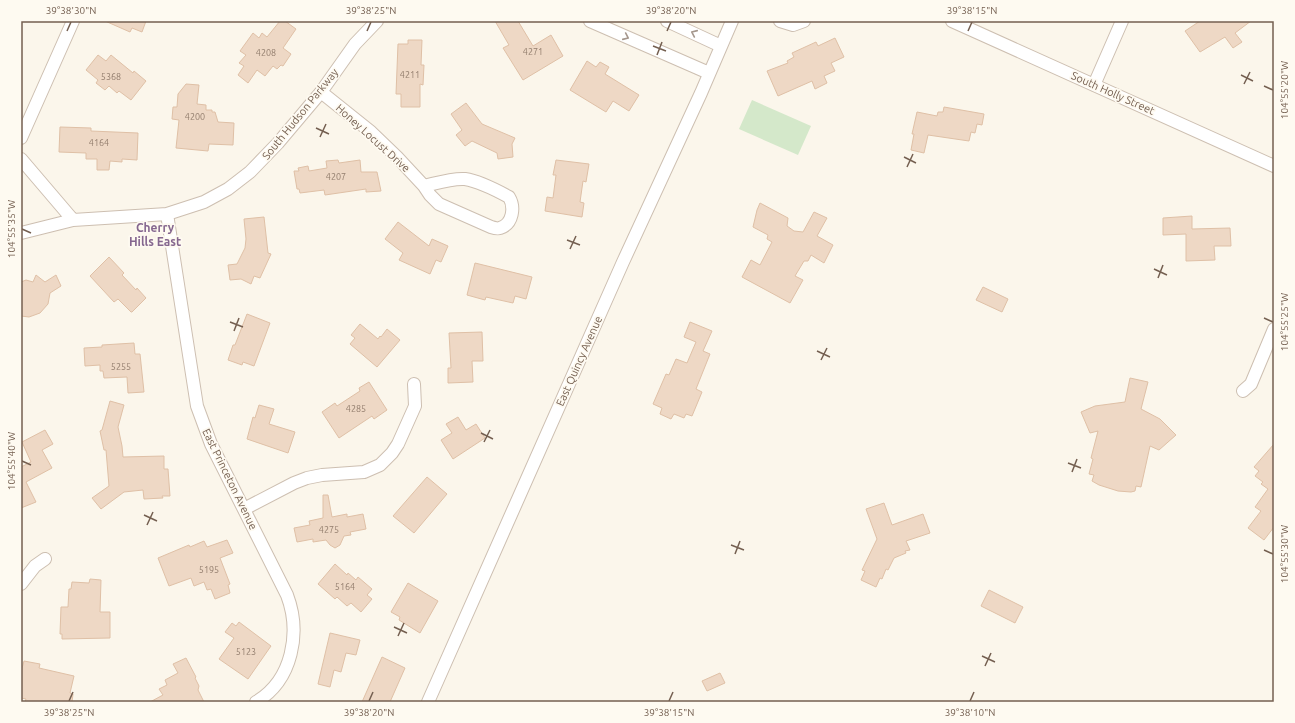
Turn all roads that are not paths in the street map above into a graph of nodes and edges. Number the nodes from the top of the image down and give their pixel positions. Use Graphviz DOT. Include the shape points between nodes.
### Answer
graph roads {
  1 [pos="73,21"];
  2 [pos="377,21"];
  3 [pos="590,21"];
  4 [pos="667,21"];
  5 [pos="732,21"];
  6 [pos="780,21"];
  7 [pos="804,21"];
  8 [pos="952,21"];
  9 [pos="1122,21"];
  10 [pos="721,46"];
  11 [pos="709,73"];
  12 [pos="1094,84"];
  13 [pos="320,92"];
  14 [pos="21,138"];
  15 [pos="21,158"];
  16 [pos="1274,166"];
  17 [pos="424,186"];
  18 [pos="167,214"];
  19 [pos="73,220"];
  20 [pos="21,233"];
  21 [pos="1274,329"];
  22 [pos="414,384"];
  23 [pos="1243,391"];
  24 [pos="244,508"];
  25 [pos="44,559"];
  26 [pos="21,584"];
  27 [pos="256,702"];
  28 [pos="428,702"];
  1 -- 14 [label="street"];
  2 -- 13 [label="street, South Hudson Parkway" via="355,44"];
  3 -- 11 [label="street, one-way"];
  10 -- 4 [label="street, one-way"];
  5 -- 10 [label="street, East Quincy Avenue"];
  6 -- 7 [label="street" via="794,24"];
  8 -- 12 [label="street, South Holly Street"];
  9 -- 12 [label="street"];
  10 -- 11 [label="street, East Quincy Avenue"];
  11 -- 28 [label="street, East Quincy Avenue"];
  12 -- 16 [label="street, South Holly Street"];
  13 -- 17 [label="street, Honey Locust Drive" via="371,132"];
  13 -- 18 [label="street, South Hudson Parkway" via="250,172 228,189 204,202"];
  15 -- 19 [label="street"];
  17 -- 17 [label="street, Honey Locust Drive" via="439,204 491,227 500,228 511,218 513,209 509,198 476,182 453,179"];
  18 -- 19 [label="street, South Hudson Parkway"];
  18 -- 24 [label="street, East Princeton Avenue" via="197,406 211,444"];
  19 -- 20 [label="street, South Hudson Parkway"];
  21 -- 23 [label="street" via="1251,384"];
  22 -- 24 [label="street" via="415,406 398,444 380,465 364,472 307,478"];
  24 -- 27 [label="street, East Princeton Avenue" via="292,606 293,619 293,644 284,673 273,688"];
  25 -- 26 [label="street"];
}
